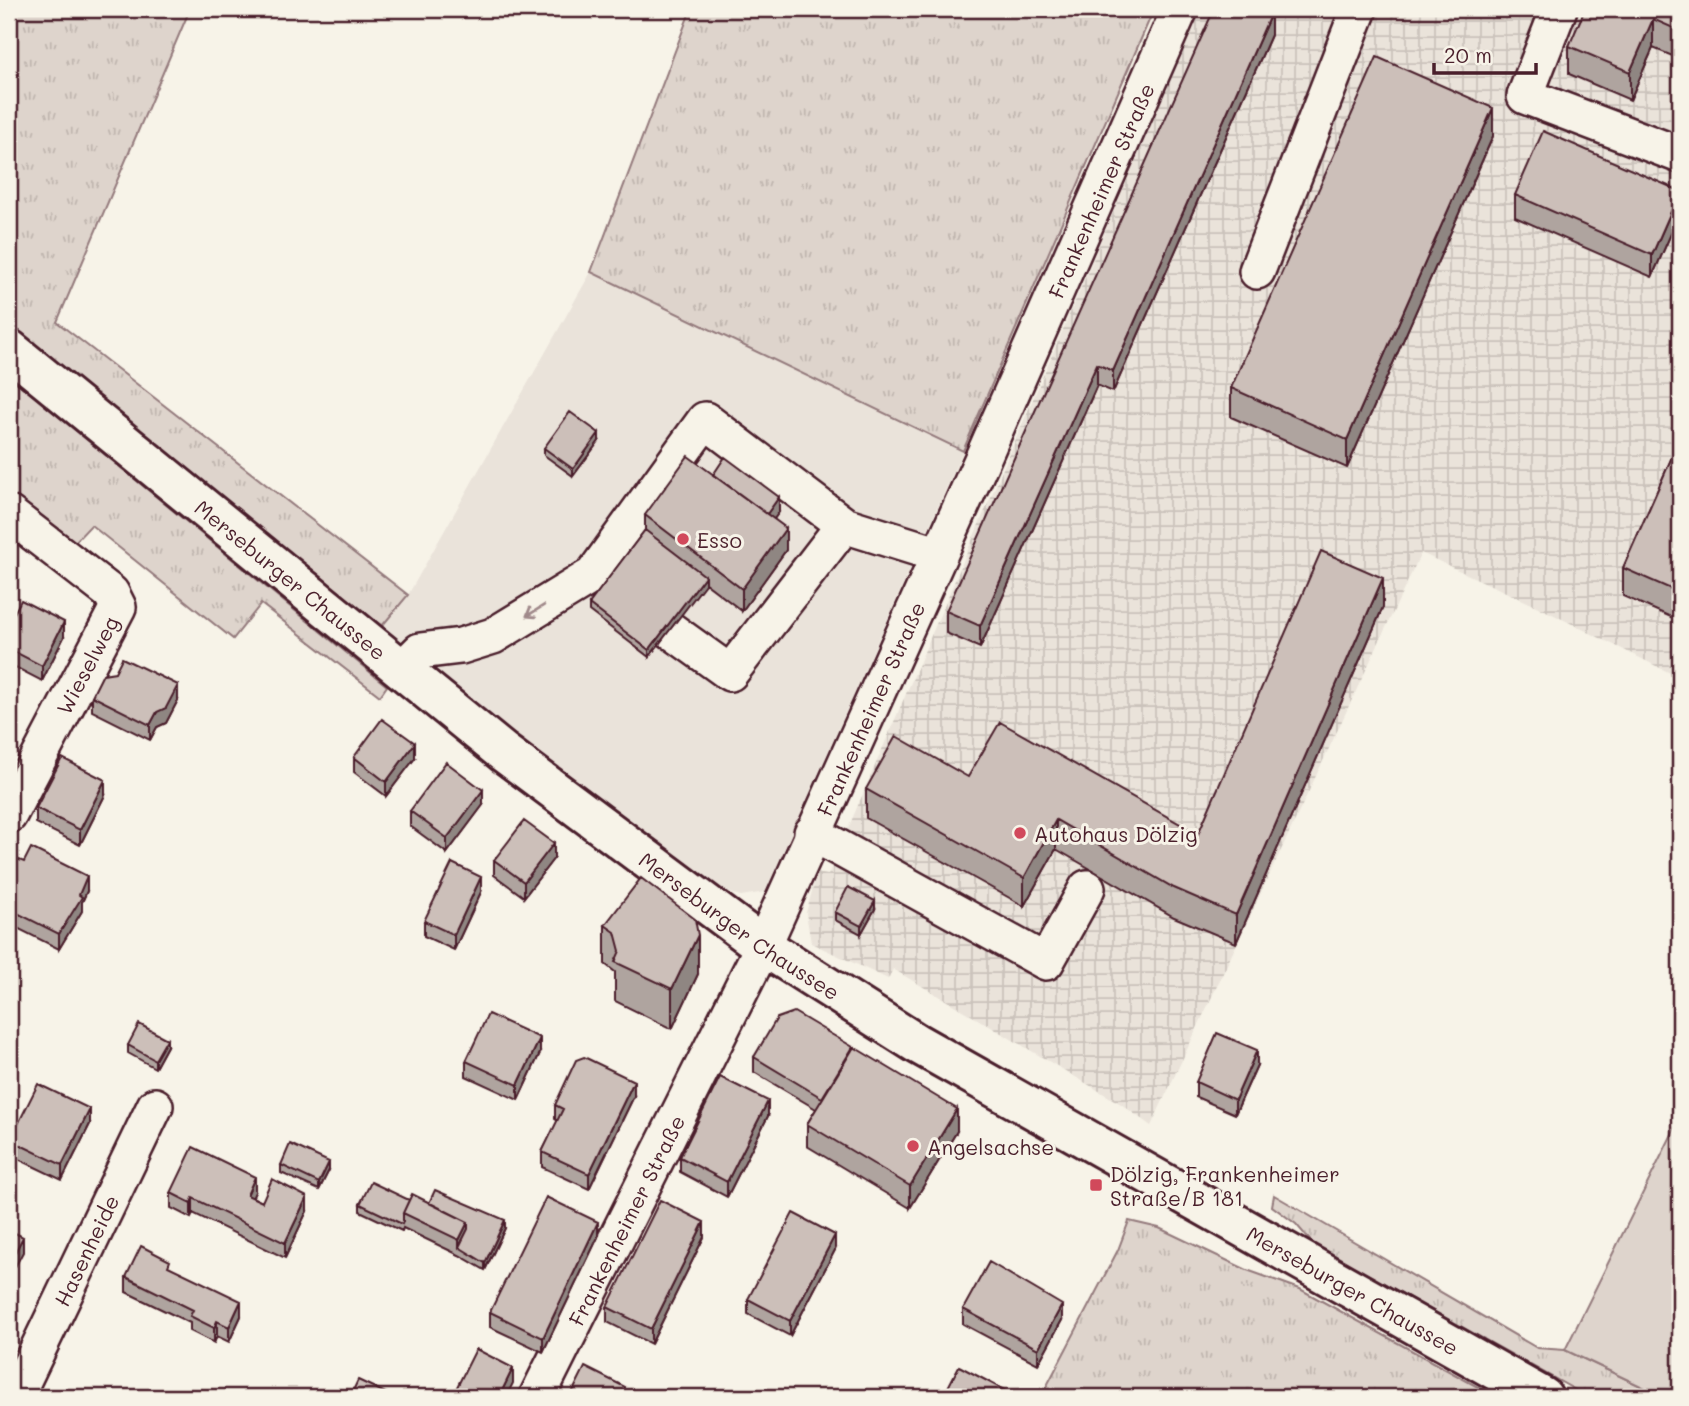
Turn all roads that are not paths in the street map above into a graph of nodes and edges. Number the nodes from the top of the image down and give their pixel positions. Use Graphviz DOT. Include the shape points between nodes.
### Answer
graph roads {
  1 [pos="1180,9"];
  2 [pos="1359,9"];
  3 [pos="1559,9"];
  4 [pos="1680,155"];
  5 [pos="1256,271"];
  6 [pos="9,349"];
  7 [pos="9,514"];
  8 [pos="844,525"];
  9 [pos="937,554"];
  10 [pos="593,575"];
  11 [pos="401,670"];
  12 [pos="9,815"];
  13 [pos="811,833"];
  14 [pos="1087,888"];
  15 [pos="763,946"];
  16 [pos="155,1106"];
  17 [pos="16,1394"];
  18 [pos="537,1397"];
  19 [pos="1543,1397"];
  1 -- 9 [label="street, Frankenheimer Straße"];
  2 -- 5 [label="street"];
  3 -- 4 [label="street" via="1525,96"];
  6 -- 11 [label="main road, Merseburger Chaussee"];
  7 -- 12 [label="street, Wieselweg" via="111,593 118,607"];
  8 -- 9 [label="street"];
  8 -- 10 [label="street" via="730,673"];
  8 -- 10 [label="street" via="705,420"];
  9 -- 13 [label="street, Frankenheimer Straße"];
  10 -- 11 [label="street, one-way" via="493,636 420,652"];
  11 -- 15 [label="main road, Merseburger Chaussee" via="590,819"];
  13 -- 14 [label="street" via="1046,962"];
  13 -- 15 [label="street, Frankenheimer Straße"];
  15 -- 18 [label="street, Frankenheimer Straße"];
  15 -- 19 [label="main road, Merseburger Chaussee" via="939,1056"];
  16 -- 17 [label="street, Hasenheide"];
}
